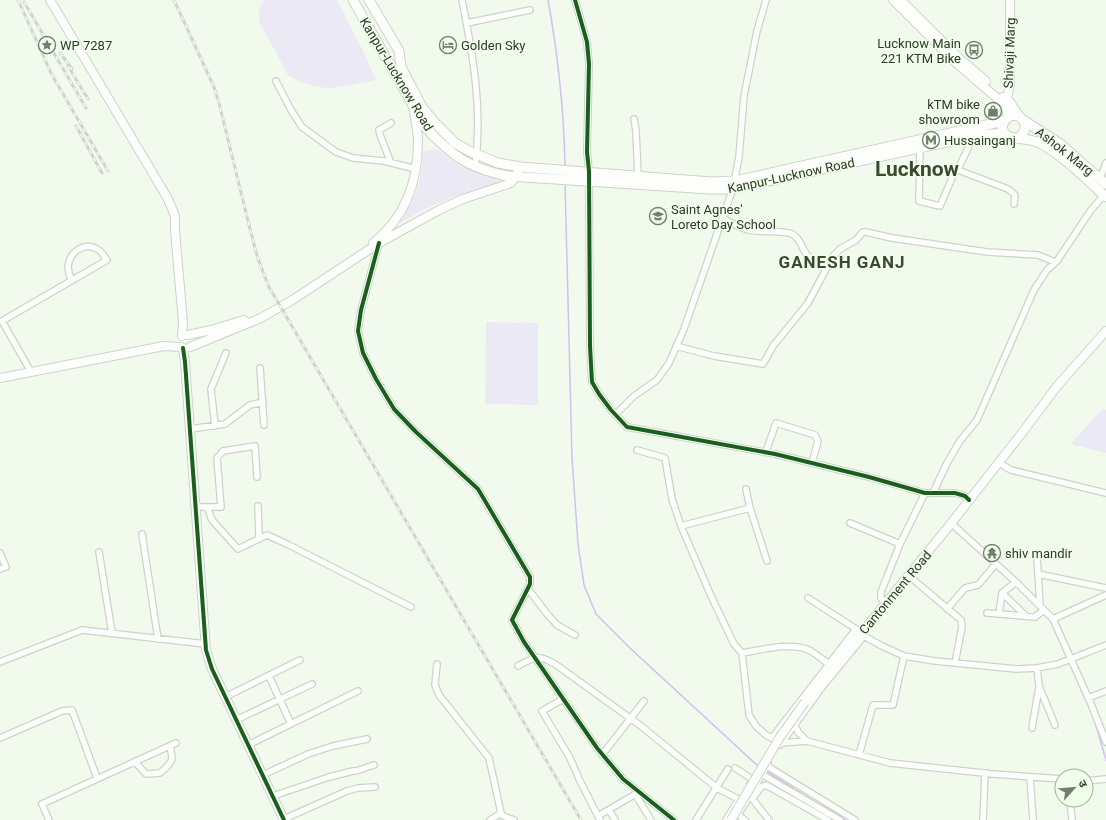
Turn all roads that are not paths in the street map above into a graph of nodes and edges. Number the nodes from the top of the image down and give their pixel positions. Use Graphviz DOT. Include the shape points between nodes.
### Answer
graph roads {
  1 [pos="50,0"];
  2 [pos="353,0"];
  3 [pos="369,0"];
  4 [pos="462,0"];
  5 [pos="575,0"];
  6 [pos="766,0"];
  7 [pos="893,0"];
  8 [pos="897,0"];
  9 [pos="901,0"];
  10 [pos="1010,0"];
  11 [pos="530,10"];
  12 [pos="467,23"];
  13 [pos="936,39"];
  14 [pos="400,61"];
  15 [pos="391,65"];
  16 [pos="276,81"];
  17 [pos="1006,102"];
  18 [pos="414,107"];
  19 [pos="1021,118"];
  20 [pos="634,119"];
  21 [pos="1006,119"];
  22 [pos="392,122"];
  23 [pos="1005,133"];
  24 [pos="974,136"];
  25 [pos="1017,138"];
  26 [pos="920,148"];
  27 [pos="477,155"];
  28 [pos="390,162"];
  29 [pos="1106,162"];
  30 [pos="475,167"];
  31 [pos="521,167"];
  32 [pos="416,169"];
  33 [pos="805,170"];
  34 [pos="956,170"];
  35 [pos="589,172"];
  36 [pos="559,175"];
  37 [pos="578,176"];
  38 [pos="638,176"];
  39 [pos="515,177"];
  40 [pos="1103,181"];
  41 [pos="588,182"];
  42 [pos="734,185"];
  43 [pos="1105,196"];
  44 [pos="1014,204"];
  45 [pos="723,218"];
  46 [pos="379,243"];
  47 [pos="1055,262"];
  48 [pos="828,264"];
  49 [pos="72,280"];
  50 [pos="1106,324"];
  51 [pos="1106,331"];
  52 [pos="184,336"];
  53 [pos="164,346"];
  54 [pos="676,346"];
  55 [pos="186,348"];
  56 [pos="226,353"];
  57 [pos="260,368"];
  58 [pos="1069,370"];
  59 [pos="31,372"];
  60 [pos="0,378"];
  61 [pos="263,402"];
  62 [pos="615,414"];
  63 [pos="264,425"];
  64 [pos="215,426"];
  65 [pos="190,429"];
  66 [pos="637,450"];
  67 [pos="766,452"];
  68 [pos="812,463"];
  69 [pos="998,463"];
  70 [pos="257,477"];
  71 [pos="746,488"];
  72 [pos="925,493"];
  73 [pos="933,493"];
  74 [pos="1106,493"];
  75 [pos="969,500"];
  76 [pos="258,506"];
  77 [pos="195,507"];
  78 [pos="207,507"];
  79 [pos="750,508"];
  80 [pos="850,523"];
  81 [pos="951,523"];
  82 [pos="681,526"];
  83 [pos="142,534"];
  84 [pos="259,539"];
  85 [pos="900,544"];
  86 [pos="99,552"];
  87 [pos="0,553"];
  88 [pos="1037,556"];
  89 [pos="767,561"];
  90 [pos="996,564"];
  91 [pos="0,570"];
  92 [pos="1038,574"];
  93 [pos="909,576"];
  94 [pos="1016,582"];
  95 [pos="529,586"];
  96 [pos="1106,588"];
  97 [pos="1002,593"];
  98 [pos="1106,595"];
  99 [pos="808,598"];
  100 [pos="886,604"];
  101 [pos="410,607"];
  102 [pos="1042,608"];
  103 [pos="947,609"];
  104 [pos="987,613"];
  105 [pos="999,614"];
  106 [pos="1026,616"];
  107 [pos="1053,619"];
  108 [pos="112,633"];
  109 [pos="861,633"];
  110 [pos="575,635"];
  111 [pos="158,639"];
  112 [pos="206,644"];
  113 [pos="1106,645"];
  114 [pos="742,653"];
  115 [pos="904,656"];
  116 [pos="535,657"];
  117 [pos="1071,659"];
  118 [pos="300,660"];
  119 [pos="0,662"];
  120 [pos="955,663"];
  121 [pos="437,664"];
  122 [pos="829,664"];
  123 [pos="518,666"];
  124 [pos="1037,668"];
  125 [pos="269,676"];
  126 [pos="312,684"];
  127 [pos="1039,686"];
  128 [pos="358,691"];
  129 [pos="1106,691"];
  130 [pos="225,697"];
  131 [pos="1088,698"];
  132 [pos="280,699"];
  133 [pos="563,699"];
  134 [pos="644,701"];
  135 [pos="790,715"];
  136 [pos="630,718"];
  137 [pos="236,720"];
  138 [pos="291,724"];
  139 [pos="794,724"];
  140 [pos="1055,725"];
  141 [pos="1032,728"];
  142 [pos="0,738"];
  143 [pos="772,738"];
  144 [pos="367,739"];
  145 [pos="806,741"];
  146 [pos="1106,742"];
  147 [pos="248,744"];
  148 [pos="781,744"];
  149 [pos="602,755"];
  150 [pos="859,755"];
  151 [pos="135,762"];
  152 [pos="374,765"];
  153 [pos="767,766"];
  154 [pos="728,768"];
  155 [pos="735,768"];
  156 [pos="985,773"];
  157 [pos="263,775"];
  158 [pos="762,775"];
  159 [pos="1030,777"];
  160 [pos="97,778"];
  161 [pos="1054,778"];
  162 [pos="1106,779"];
  163 [pos="1094,780"];
  164 [pos="375,787"];
  165 [pos="716,787"];
  166 [pos="637,793"];
  167 [pos="273,796"];
  168 [pos="751,798"];
  169 [pos="739,799"];
  170 [pos="746,803"];
  171 [pos="1071,808"];
  172 [pos="609,810"];
  173 [pos="501,812"];
  174 [pos="599,818"];
  175 [pos="737,818"];
  176 [pos="672,819"];
  177 [pos="48,820"];
  178 [pos="284,820"];
  179 [pos="490,820"];
  180 [pos="514,820"];
  181 [pos="615,820"];
  182 [pos="651,820"];
  183 [pos="696,820"];
  184 [pos="726,820"];
  185 [pos="731,820"];
  186 [pos="745,820"];
  187 [pos="769,820"];
  188 [pos="828,820"];
  189 [pos="840,820"];
  190 [pos="855,820"];
  191 [pos="983,820"];
  192 [pos="1033,820"];
  193 [pos="1072,820"];
  1 -- 52 [label="street" via="168,199 175,216"];
  2 -- 15 [label="main road, Kanpur-Lucknow Road"];
  3 -- 14 [label="main road, Kanpur-Lucknow Road" via="399,51"];
  4 -- 12 [label="street"];
  5 -- 35 [label="street" via="587,42 589,64"];
  6 -- 42 [label="street" via="744,96"];
  7 -- 13 [label="street"];
  8 -- 13 [label="street"];
  9 -- 13 [label="street"];
  10 -- 17 [label="street, Shivaji Marg" via="1010,85"];
  11 -- 12 [label="street"];
  12 -- 27 [label="street" via="476,76 479,116"];
  13 -- 17 [label="street"];
  14 -- 15 [label="main road"];
  14 -- 27 [label="main road, Kanpur-Lucknow Road" via="422,106 431,118 455,143"];
  15 -- 18 [label="main road, Kanpur-Lucknow Road"];
  16 -- 28 [label="street" via="302,127 321,142 336,152 354,158"];
  17 -- 19 [label="street"];
  17 -- 21 [label="street"];
  18 -- 30 [label="main road, Kanpur-Lucknow Road" via="426,128 441,144 455,156"];
  18 -- 32 [label="street" via="418,139"];
  19 -- 21 [label="main road" via="1012,115"];
  19 -- 25 [label="main road" via="1025,123 1025,130"];
  19 -- 40 [label="main road, Ashok Marg" via="1059,143"];
  20 -- 38 [label="street"];
  21 -- 23 [label="main road" via="1003,128"];
  21 -- 33 [label="main road, Kanpur-Lucknow Road"];
  22 -- 28 [label="street" via="379,130"];
  23 -- 24 [label="main road, Kanpur-Lucknow Road"];
  23 -- 25 [label="main road"];
  24 -- 26 [label="main road, Kanpur-Lucknow Road"];
  24 -- 34 [label="street"];
  25 -- 43 [label="main road, Ashok Marg" via="1039,143 1060,156"];
  26 -- 33 [label="main road, Kanpur-Lucknow Road"];
  26 -- 34 [label="street" via="919,201 940,206"];
  27 -- 30 [label="street"];
  27 -- 31 [label="main road, Kanpur-Lucknow Road" via="498,163"];
  28 -- 32 [label="street"];
  29 -- 40 [label="street"];
  30 -- 39 [label="main road, Kanpur-Lucknow Road"];
  31 -- 36 [label="main road, Kanpur-Lucknow Road"];
  31 -- 39 [label="street"];
  32 -- 52 [label="street" via="412,189 395,222 363,251 296,294 257,315"];
  33 -- 42 [label="main road, Kanpur-Lucknow Road"];
  34 -- 44 [label="street" via="1008,189 1015,195"];
  35 -- 37 [label="main road, Kanpur-Lucknow Road"];
  35 -- 38 [label="main road, Kanpur-Lucknow Road"];
  35 -- 41 [label="street"];
  36 -- 37 [label="main road, Kanpur-Lucknow Road"];
  36 -- 39 [label="main road, Kanpur-Lucknow Road"];
  37 -- 41 [label="main road, Kanpur-Lucknow Road"];
  38 -- 42 [label="main road, Kanpur-Lucknow Road"];
  39 -- 46 [label="street" via="511,183 439,210"];
  41 -- 42 [label="main road, Kanpur-Lucknow Road" via="710,190"];
  41 -- 62 [label="street" via="592,382"];
  42 -- 45 [label="street"];
  43 -- 47 [label="street"];
  45 -- 48 [label="street" via="749,230 791,234 800,241 809,258"];
  45 -- 54 [label="street"];
  46 -- 55 [label="street" via="261,318"];
  46 -- 95 [label="street" via="361,310 358,331 363,353 394,409 478,489 530,577"];
  47 -- 48 [label="street" via="1038,256 987,252 864,232 840,249"];
  47 -- 73 [label="street" via="1034,290 978,420 960,441"];
  48 -- 54 [label="street" via="808,303 763,364 714,356"];
  49 -- 49 [label="street" via="107,260 99,250 81,248 71,254 68,271"];
  49 -- 59 [label="street" via="2,321"];
  50 -- 58 [label="street, Cantonment Road"];
  51 -- 58 [label="street, Cantonment Road"];
  52 -- 53 [label="street"];
  52 -- 55 [label="street" via="178,343"];
  52 -- 55 [label="street" via="193,341"];
  53 -- 55 [label="street"];
  53 -- 59 [label="street"];
  54 -- 62 [label="street" via="657,380 634,396"];
  55 -- 65 [label="street"];
  56 -- 64 [label="street" via="211,389"];
  57 -- 61 [label="street"];
  58 -- 69 [label="street, Cantonment Road"];
  59 -- 60 [label="street"];
  61 -- 63 [label="street"];
  61 -- 64 [label="street" via="250,405 226,424"];
  62 -- 67 [label="street" via="627,427"];
  64 -- 65 [label="street"];
  65 -- 77 [label="street"];
  66 -- 82 [label="street" via="665,458 672,499"];
  67 -- 68 [label="street"];
  67 -- 68 [label="street" via="776,423 815,436 818,441"];
  68 -- 72 [label="street"];
  69 -- 74 [label="street" via="1011,470"];
  69 -- 75 [label="street, Cantonment Road"];
  70 -- 78 [label="street" via="255,446 223,451 217,458 221,507"];
  71 -- 79 [label="street"];
  72 -- 73 [label="street"];
  72 -- 85 [label="street"];
  73 -- 75 [label="street" via="955,493"];
  75 -- 81 [label="street, Cantonment Road"];
  76 -- 84 [label="street"];
  77 -- 78 [label="street"];
  77 -- 112 [label="street"];
  78 -- 84 [label="street" via="212,520 238,549"];
  79 -- 82 [label="street"];
  79 -- 89 [label="street"];
  80 -- 85 [label="street"];
  81 -- 90 [label="street"];
  81 -- 93 [label="street, Cantonment Road"];
  82 -- 114 [label="street" via="714,603 734,644"];
  83 -- 111 [label="street"];
  84 -- 101 [label="street" via="266,535 287,544"];
  85 -- 100 [label="street" via="881,592 881,598"];
  86 -- 108 [label="street"];
  87 -- 91 [label="street" via="6,567"];
  88 -- 92 [label="street"];
  90 -- 94 [label="street"];
  90 -- 103 [label="street" via="978,585 965,588"];
  92 -- 96 [label="street"];
  92 -- 102 [label="street"];
  93 -- 100 [label="street, Cantonment Road"];
  93 -- 103 [label="street"];
  94 -- 97 [label="street"];
  94 -- 102 [label="street"];
  95 -- 110 [label="street" via="557,625"];
  95 -- 116 [label="street" via="512,620"];
  97 -- 105 [label="street"];
  97 -- 106 [label="street"];
  98 -- 107 [label="street"];
  99 -- 109 [label="street"];
  100 -- 109 [label="street, Cantonment Road"];
  102 -- 106 [label="street" via="1035,617"];
  102 -- 107 [label="street"];
  103 -- 120 [label="street" via="961,620"];
  104 -- 105 [label="street"];
  105 -- 106 [label="street"];
  107 -- 117 [label="street"];
  108 -- 111 [label="street"];
  108 -- 119 [label="street" via="82,630"];
  109 -- 115 [label="street"];
  109 -- 122 [label="street"];
  109 -- 139 [label="street"];
  109 -- 185 [label="street, Cantonment Road, bridge" via="804,702"];
  111 -- 112 [label="street"];
  112 -- 130 [label="street" via="212,669"];
  113 -- 117 [label="street"];
  114 -- 122 [label="street" via="780,647 800,647"];
  114 -- 143 [label="street" via="749,714 756,726"];
  115 -- 120 [label="street"];
  115 -- 150 [label="street" via="893,705 873,705"];
  116 -- 123 [label="street"];
  116 -- 133 [label="street"];
  116 -- 136 [label="street" via="544,658 555,664"];
  117 -- 124 [label="street"];
  117 -- 131 [label="street"];
  118 -- 125 [label="street"];
  120 -- 124 [label="street" via="1016,669"];
  121 -- 173 [label="street" via="435,685 439,695 489,758"];
  122 -- 135 [label="street"];
  124 -- 127 [label="street"];
  125 -- 130 [label="street"];
  125 -- 132 [label="street"];
  126 -- 132 [label="street"];
  127 -- 140 [label="street"];
  127 -- 141 [label="street"];
  128 -- 138 [label="street"];
  129 -- 131 [label="street"];
  130 -- 137 [label="street"];
  131 -- 146 [label="street"];
  132 -- 137 [label="street"];
  132 -- 138 [label="street"];
  133 -- 149 [label="street"];
  133 -- 174 [label="street" via="542,710 570,758"];
  134 -- 136 [label="street"];
  135 -- 139 [label="street"];
  135 -- 143 [label="street"];
  136 -- 149 [label="street"];
  136 -- 165 [label="street"];
  137 -- 147 [label="street"];
  138 -- 147 [label="street"];
  139 -- 145 [label="street"];
  139 -- 148 [label="street"];
  142 -- 160 [label="street" via="62,711 72,710"];
  143 -- 148 [label="street"];
  144 -- 157 [label="street" via="308,754"];
  145 -- 148 [label="street"];
  145 -- 150 [label="street"];
  147 -- 157 [label="street"];
  148 -- 153 [label="street"];
  149 -- 166 [label="street"];
  150 -- 156 [label="street" via="890,763"];
  151 -- 151 [label="street" via="173,745 171,763 160,773 146,774"];
  151 -- 160 [label="street"];
  152 -- 167 [label="street"];
  153 -- 158 [label="street"];
  153 -- 190 [label="street"];
  154 -- 165 [label="street"];
  155 -- 169 [label="street" via="752,779"];
  156 -- 159 [label="street"];
  156 -- 191 [label="street"];
  157 -- 167 [label="street"];
  158 -- 168 [label="street"];
  158 -- 189 [label="street"];
  159 -- 161 [label="street"];
  159 -- 192 [label="street"];
  160 -- 177 [label="street" via="42,804"];
  162 -- 163 [label="street"];
  164 -- 178 [label="street" via="347,791"];
  165 -- 169 [label="street"];
  165 -- 183 [label="street"];
  166 -- 172 [label="street"];
  166 -- 176 [label="street"];
  166 -- 182 [label="street"];
  167 -- 178 [label="street"];
  168 -- 170 [label="street"];
  168 -- 187 [label="street"];
  168 -- 188 [label="street" via="761,787 770,786"];
  169 -- 170 [label="street"];
  169 -- 184 [label="street"];
  170 -- 175 [label="street"];
  171 -- 193 [label="street"];
  172 -- 174 [label="street"];
  172 -- 181 [label="street"];
  173 -- 179 [label="street"];
  173 -- 180 [label="street" via="503,816"];
  175 -- 186 [label="street"];
}
